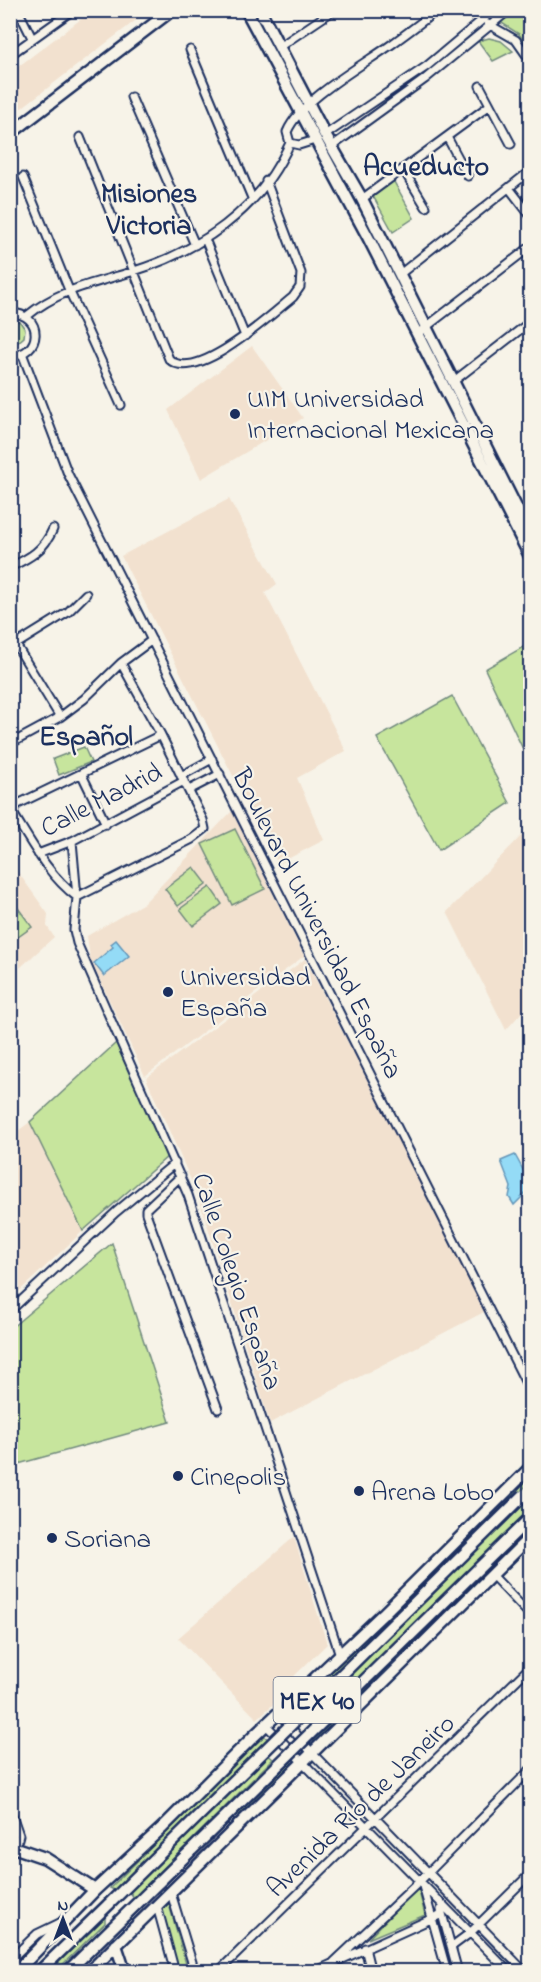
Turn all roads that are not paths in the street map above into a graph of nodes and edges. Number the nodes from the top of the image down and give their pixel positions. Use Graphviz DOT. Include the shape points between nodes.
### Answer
graph roads {
  1 [pos="18,10"];
  2 [pos="73,10"];
  3 [pos="172,10"];
  4 [pos="246,10"];
  5 [pos="260,10"];
  6 [pos="334,10"];
  7 [pos="437,10"];
  8 [pos="494,10"];
  9 [pos="509,10"];
  10 [pos="481,20"];
  11 [pos="489,25"];
  12 [pos="32,39"];
  13 [pos="455,42"];
  14 [pos="279,47"];
  15 [pos="462,49"];
  16 [pos="190,50"];
  17 [pos="10,55"];
  18 [pos="531,60"];
  19 [pos="404,82"];
  20 [pos="480,86"];
  21 [pos="410,89"];
  22 [pos="131,97"];
  23 [pos="309,104"];
  24 [pos="490,105"];
  25 [pos="300,113"];
  26 [pos="10,134"];
  27 [pos="80,137"];
  28 [pos="447,137"];
  29 [pos="320,138"];
  30 [pos="290,142"];
  31 [pos="511,144"];
  32 [pos="331,147"];
  33 [pos="403,169"];
  34 [pos="531,171"];
  35 [pos="468,176"];
  36 [pos="23,177"];
  37 [pos="266,182"];
  38 [pos="509,188"];
  39 [pos="252,198"];
  40 [pos="362,199"];
  41 [pos="352,206"];
  42 [pos="426,207"];
  43 [pos="531,215"];
  44 [pos="205,239"];
  45 [pos="195,245"];
  46 [pos="531,247"];
  47 [pos="133,271"];
  48 [pos="400,274"];
  49 [pos="69,290"];
  50 [pos="10,313"];
  51 [pos="27,316"];
  52 [pos="531,322"];
  53 [pos="427,327"];
  54 [pos="417,334"];
  55 [pos="244,336"];
  56 [pos="22,353"];
  57 [pos="10,355"];
  58 [pos="454,381"];
  59 [pos="121,405"];
  60 [pos="513,512"];
  61 [pos="53,529"];
  62 [pos="531,535"];
  63 [pos="531,556"];
  64 [pos="10,567"];
  65 [pos="86,594"];
  66 [pos="10,635"];
  67 [pos="152,640"];
  68 [pos="13,646"];
  69 [pos="121,663"];
  70 [pos="60,717"];
  71 [pos="161,735"];
  72 [pos="10,744"];
  73 [pos="212,759"];
  74 [pos="219,774"];
  75 [pos="82,775"];
  76 [pos="182,779"];
  77 [pos="189,790"];
  78 [pos="106,824"];
  79 [pos="72,841"];
  80 [pos="38,854"];
  81 [pos="77,897"];
  82 [pos="175,1163"];
  83 [pos="181,1176"];
  84 [pos="10,1311"];
  85 [pos="531,1391"];
  86 [pos="218,1409"];
  87 [pos="531,1468"];
  88 [pos="527,1492"];
  89 [pos="531,1518"];
  90 [pos="531,1537"];
  91 [pos="492,1575"];
  92 [pos="531,1615"];
  93 [pos="340,1655"];
  94 [pos="531,1667"];
  95 [pos="279,1713"];
  96 [pos="266,1725"];
  97 [pos="311,1752"];
  98 [pos="302,1762"];
  99 [pos="531,1770"];
  100 [pos="10,1809"];
  101 [pos="376,1819"];
  102 [pos="367,1827"];
  103 [pos="11,1846"];
  104 [pos="428,1872"];
  105 [pos="531,1874"];
  106 [pos="421,1883"];
  107 [pos="95,1890"];
  108 [pos="171,1893"];
  109 [pos="438,1900"];
  110 [pos="157,1906"];
  111 [pos="442,1914"];
  112 [pos="432,1919"];
  113 [pos="64,1921"];
  114 [pos="479,1924"];
  115 [pos="471,1933"];
  116 [pos="116,1945"];
  117 [pos="452,1947"];
  118 [pos="365,1948"];
  119 [pos="12,1959"];
  120 [pos="334,1962"];
  121 [pos="14,1971"];
  122 [pos="39,1971"];
  123 [pos="67,1971"];
  124 [pos="89,1971"];
  125 [pos="125,1971"];
  126 [pos="175,1971"];
  127 [pos="195,1971"];
  128 [pos="218,1971"];
  129 [pos="314,1971"];
  130 [pos="372,1971"];
  131 [pos="447,1971"];
  132 [pos="458,1971"];
  133 [pos="509,1971"];
  134 [pos="525,1971"];
  1 -- 12 [label="street"];
  2 -- 12 [label="street"];
  3 -- 26 [label="main road"];
  4 -- 25 [label="main road"];
  5 -- 14 [label="main road"];
  6 -- 14 [label="street"];
  7 -- 23 [label="street"];
  8 -- 10 [label="street"];
  9 -- 11 [label="street"];
  10 -- 11 [label="street"];
  10 -- 13 [label="street"];
  11 -- 15 [label="street"];
  11 -- 18 [label="street" via="516,40"];
  12 -- 17 [label="street"];
  13 -- 15 [label="street"];
  13 -- 19 [label="street"];
  14 -- 23 [label="main road"];
  15 -- 21 [label="street"];
  16 -- 39 [label="street"];
  19 -- 21 [label="street"];
  19 -- 29 [label="street"];
  20 -- 24 [label="street"];
  21 -- 32 [label="street"];
  22 -- 45 [label="street"];
  23 -- 25 [label="street"];
  23 -- 29 [label="main road"];
  24 -- 28 [label="street"];
  24 -- 31 [label="street"];
  25 -- 29 [label="main road"];
  25 -- 30 [label="street" via="287,132"];
  27 -- 47 [label="street"];
  28 -- 33 [label="street"];
  28 -- 35 [label="street"];
  29 -- 30 [label="street" via="299,145"];
  29 -- 32 [label="main road"];
  29 -- 41 [label="main road"];
  30 -- 37 [label="street"];
  32 -- 40 [label="main road"];
  33 -- 40 [label="street"];
  33 -- 42 [label="street"];
  34 -- 38 [label="street"];
  36 -- 49 [label="street"];
  37 -- 39 [label="street"];
  37 -- 55 [label="street" via="301,282 292,297"];
  38 -- 43 [label="street"];
  38 -- 48 [label="street"];
  39 -- 44 [label="street" via="230,222"];
  40 -- 41 [label="main road"];
  40 -- 48 [label="main road"];
  41 -- 54 [label="main road"];
  44 -- 45 [label="street"];
  44 -- 55 [label="street"];
  45 -- 47 [label="street"];
  46 -- 53 [label="street"];
  47 -- 49 [label="street"];
  47 -- 55 [label="street" via="169,359 182,366 199,362"];
  48 -- 53 [label="main road"];
  49 -- 51 [label="street"];
  49 -- 59 [label="street"];
  50 -- 51 [label="street"];
  51 -- 56 [label="street" via="34,326 35,338"];
  52 -- 58 [label="street"];
  53 -- 54 [label="street"];
  53 -- 58 [label="main road"];
  54 -- 60 [label="main road"];
  56 -- 57 [label="street"];
  56 -- 67 [label="street, Boulevard Universidad España" via="68,474"];
  58 -- 60 [label="main road"];
  60 -- 62 [label="main road"];
  60 -- 63 [label="main road"];
  61 -- 64 [label="street" via="37,553"];
  65 -- 68 [label="street" via="68,612"];
  66 -- 68 [label="street"];
  67 -- 69 [label="street"];
  67 -- 73 [label="street, Boulevard Universidad España"];
  68 -- 70 [label="street"];
  69 -- 70 [label="street"];
  69 -- 71 [label="street"];
  70 -- 72 [label="street"];
  71 -- 75 [label="street"];
  71 -- 76 [label="street"];
  73 -- 74 [label="street, Boulevard Universidad España"];
  73 -- 76 [label="street, Calle Madrid"];
  74 -- 77 [label="street, Calle Madrid"];
  74 -- 85 [label="street, Boulevard Universidad España"];
  75 -- 78 [label="street"];
  75 -- 80 [label="street" via="13,809"];
  76 -- 77 [label="street"];
  76 -- 78 [label="street, Calle Madrid"];
  77 -- 81 [label="street" via="205,831"];
  78 -- 79 [label="street, Calle Madrid"];
  79 -- 80 [label="street, Calle Madrid"];
  79 -- 81 [label="street"];
  80 -- 81 [label="street" via="62,885"];
  81 -- 82 [label="street, Calle Colegio España" via="77,943"];
  82 -- 83 [label="street, Calle Colegio España"];
  82 -- 84 [label="street"];
  83 -- 86 [label="street" via="151,1203 146,1213"];
  83 -- 93 [label="street, Calle Colegio España"];
  87 -- 93 [label="main road"];
  88 -- 122 [label="main road, MEX 40, bridge"];
  89 -- 123 [label="main road, MEX 40, bridge"];
  90 -- 91 [label="main road"];
  91 -- 92 [label="street"];
  91 -- 97 [label="main road"];
  93 -- 95 [label="main road"];
  94 -- 101 [label="street, Avenida Río de Janeiro"];
  95 -- 96 [label="main road"];
  95 -- 97 [label="street"];
  96 -- 98 [label="street"];
  96 -- 107 [label="main road"];
  97 -- 98 [label="main road"];
  97 -- 101 [label="street"];
  98 -- 102 [label="street"];
  98 -- 108 [label="main road"];
  99 -- 104 [label="street"];
  100 -- 103 [label="street" via="19,1834"];
  101 -- 102 [label="street, Avenida Río de Janeiro"];
  101 -- 104 [label="street"];
  102 -- 106 [label="street"];
  102 -- 128 [label="street, Avenida Río de Janeiro"];
  103 -- 107 [label="main road" via="45,1858"];
  104 -- 106 [label="street"];
  104 -- 114 [label="street"];
  105 -- 114 [label="street"];
  106 -- 109 [label="street"];
  106 -- 112 [label="street"];
  106 -- 120 [label="street"];
  107 -- 113 [label="main road"];
  108 -- 110 [label="main road"];
  108 -- 127 [label="street"];
  109 -- 111 [label="street"];
  109 -- 115 [label="street"];
  110 -- 116 [label="main road"];
  110 -- 126 [label="street"];
  111 -- 112 [label="street"];
  111 -- 117 [label="street"];
  112 -- 118 [label="street"];
  112 -- 131 [label="street"];
  113 -- 119 [label="street" via="44,1930"];
  113 -- 121 [label="main road"];
  114 -- 115 [label="street"];
  114 -- 134 [label="street"];
  115 -- 117 [label="street"];
  115 -- 133 [label="street"];
  116 -- 124 [label="main road"];
  116 -- 125 [label="main road"];
  117 -- 132 [label="street"];
  118 -- 120 [label="street"];
  118 -- 130 [label="street"];
  119 -- 121 [label="main road"];
  120 -- 129 [label="street"];
}
